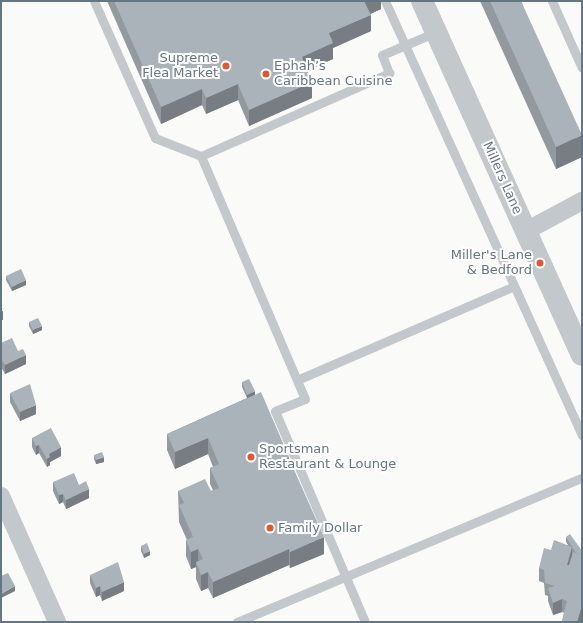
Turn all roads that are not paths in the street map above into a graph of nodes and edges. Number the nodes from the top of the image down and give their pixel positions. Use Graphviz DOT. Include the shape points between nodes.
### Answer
graph roads {
  1 [pos="94,1"];
  2 [pos="385,1"];
  3 [pos="422,1"];
  4 [pos="552,1"];
  5 [pos="436,32"];
  6 [pos="405,45"];
  7 [pos="582,68"];
  8 [pos="201,156"];
  9 [pos="582,201"];
  10 [pos="526,231"];
  11 [pos="514,286"];
  12 [pos="582,355"];
  13 [pos="297,380"];
  14 [pos="582,436"];
  15 [pos="581,481"];
  16 [pos="1,496"];
  17 [pos="346,575"];
  18 [pos="57,622"];
  19 [pos="236,622"];
  20 [pos="365,622"];
  1 -- 8 [label="lane" via="155,138"];
  2 -- 6 [label="lane"];
  3 -- 5 [label="street, Millers Lane"];
  4 -- 7 [label="lane"];
  5 -- 6 [label="lane"];
  5 -- 10 [label="street, Millers Lane"];
  6 -- 8 [label="lane" via="382,55 389,72"];
  6 -- 11 [label="lane"];
  8 -- 13 [label="lane"];
  9 -- 10 [label="street"];
  10 -- 12 [label="street, Millers Lane"];
  11 -- 13 [label="lane"];
  11 -- 14 [label="lane"];
  13 -- 17 [label="lane" via="304,399 275,411"];
  15 -- 17 [label="lane"];
  16 -- 18 [label="street"];
  17 -- 19 [label="lane"];
  17 -- 20 [label="lane"];
}
